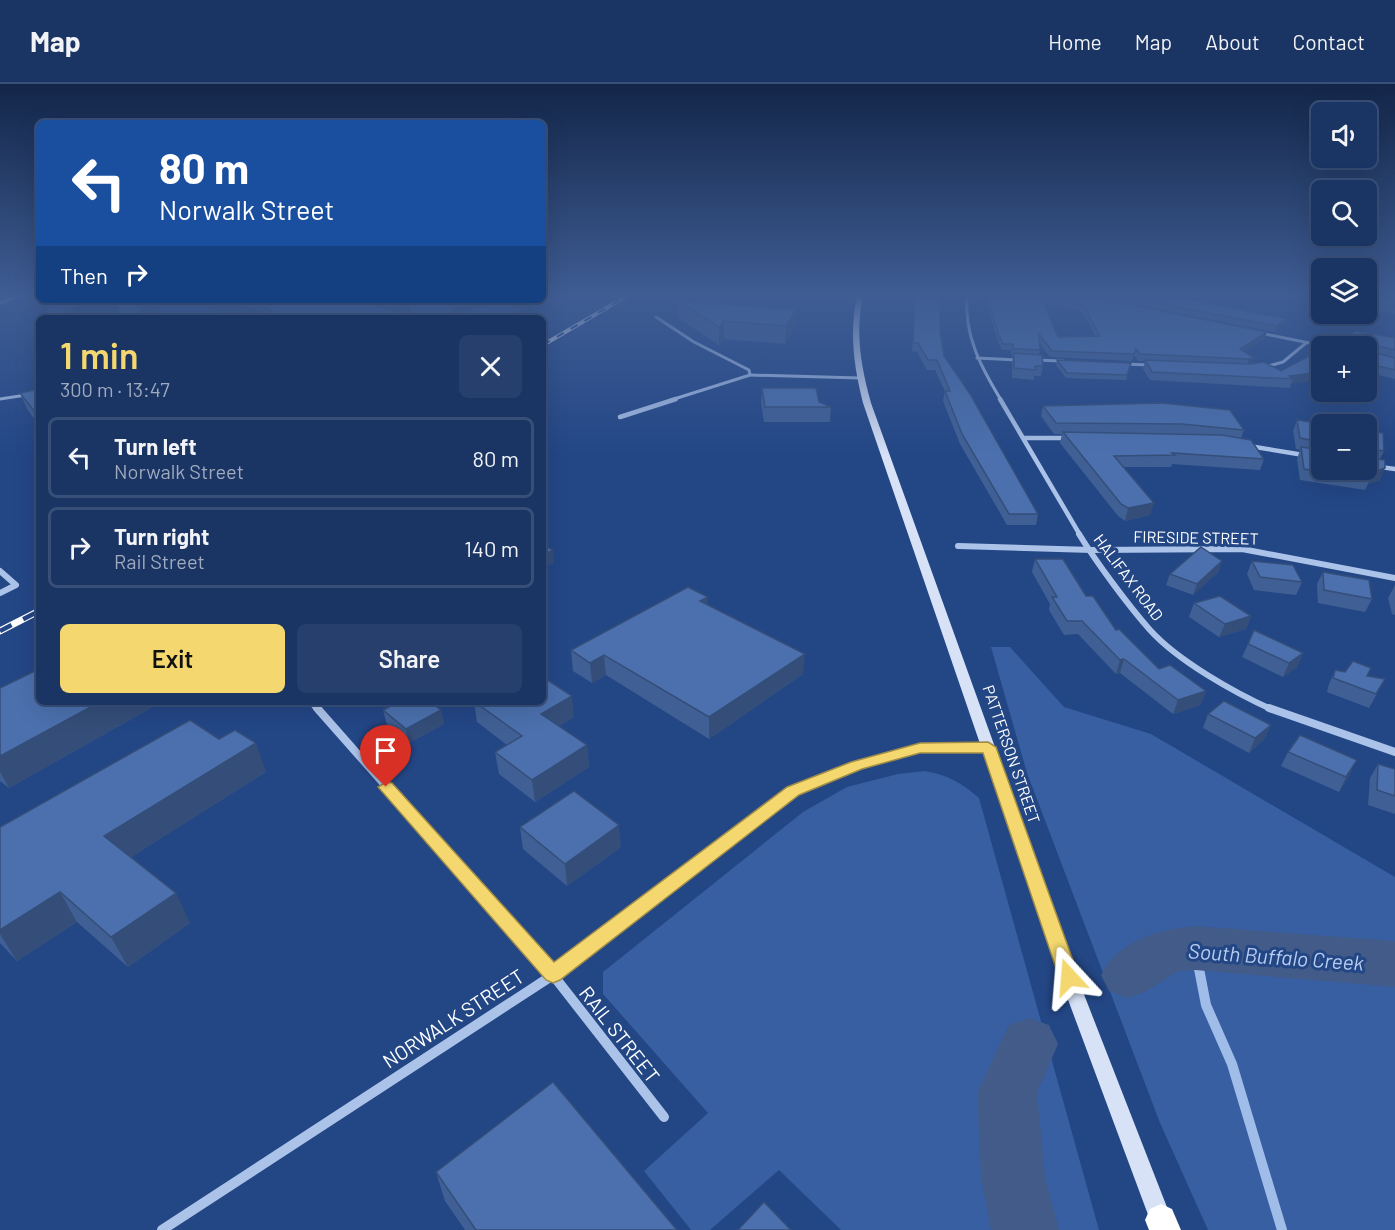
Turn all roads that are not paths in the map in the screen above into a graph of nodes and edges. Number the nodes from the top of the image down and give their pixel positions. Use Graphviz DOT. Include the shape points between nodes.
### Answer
graph roads {
  1 [pos="709,349"];
  2 [pos="855,349"];
  3 [pos="975,349"];
  4 [pos="1298,349"];
  5 [pos="977,358"];
  6 [pos="1022,360"];
  7 [pos="1034,360"];
  8 [pos="1068,362"];
  9 [pos="1113,363"];
  10 [pos="1159,365"];
  11 [pos="1257,368"];
  12 [pos="750,375"];
  13 [pos="860,378"];
  14 [pos="36,393"];
  15 [pos="0,399"];
  16 [pos="620,417"];
  17 [pos="1024,438"];
  18 [pos="1071,438"];
  19 [pos="1241,445"];
  20 [pos="1311,456"];
  21 [pos="1377,467"];
  22 [pos="1395,469"];
  23 [pos="958,546"];
  24 [pos="1092,550"];
  25 [pos="0,571"];
  26 [pos="1395,579"];
  27 [pos="0,593"];
  28 [pos="314,705"];
  29 [pos="988,747"];
  30 [pos="1395,752"];
  31 [pos="553,975"];
  32 [pos="664,1117"];
  33 [pos="1163,1227"];
  34 [pos="162,1230"];
  1 -- 12 [label="street" via="749,370"];
  2 -- 13 [label="main road, PATTERSON STREET"];
  3 -- 5 [label="street, HALIFAX ROAD"];
  4 -- 11 [label="street" via="1283,362"];
  5 -- 6 [label="street"];
  5 -- 17 [label="street, HALIFAX ROAD"];
  7 -- 8 [label="street"];
  9 -- 10 [label="street"];
  12 -- 13 [label="street"];
  12 -- 16 [label="street"];
  13 -- 29 [label="main road, PATTERSON STREET"];
  14 -- 15 [label="street"];
  17 -- 18 [label="street"];
  17 -- 24 [label="street, HALIFAX ROAD"];
  19 -- 20 [label="street"];
  21 -- 22 [label="street"];
  23 -- 24 [label="street, FIRESIDE STREET"];
  24 -- 26 [label="street, FIRESIDE STREET" via="1242,549"];
  24 -- 30 [label="street, HALIFAX ROAD" via="1151,631 1199,669 1241,696 1287,717"];
  25 -- 27 [label="street" via="16,585"];
  28 -- 31 [label="street, RAIL STREET"];
  29 -- 31 [label="street, NORWALK STREET" via="920,748 857,765 793,791"];
  29 -- 33 [label="main road, PATTERSON STREET"];
  31 -- 32 [label="street, RAIL STREET"];
  31 -- 34 [label="street, NORWALK STREET"];
}
